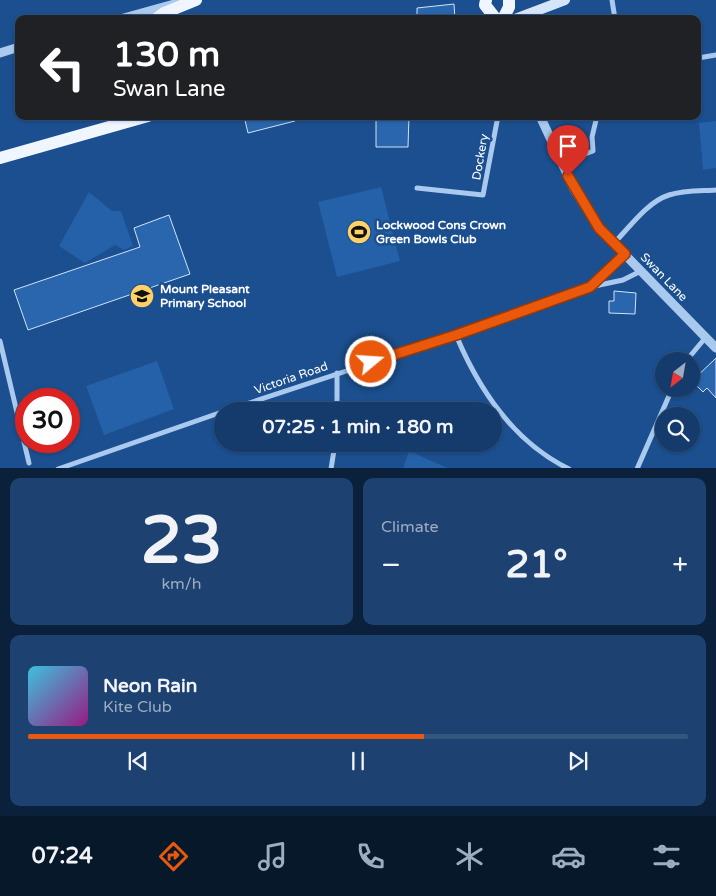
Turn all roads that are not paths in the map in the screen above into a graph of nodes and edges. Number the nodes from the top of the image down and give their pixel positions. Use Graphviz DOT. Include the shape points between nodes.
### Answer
graph roads {
  1 [pos="486,0"];
  2 [pos="509,0"];
  3 [pos="565,0"];
  4 [pos="612,0"];
  5 [pos="190,2"];
  6 [pos="156,14"];
  7 [pos="493,15"];
  8 [pos="506,15"];
  9 [pos="526,15"];
  10 [pos="614,15"];
  11 [pos="15,48"];
  12 [pos="0,53"];
  13 [pos="716,55"];
  14 [pos="701,58"];
  15 [pos="107,120"];
  16 [pos="134,120"];
  17 [pos="497,120"];
  18 [pos="542,120"];
  19 [pos="596,120"];
  20 [pos="104,129"];
  21 [pos="0,158"];
  22 [pos="561,163"];
  23 [pos="417,188"];
  24 [pos="716,190"];
  25 [pos="614,243"];
  26 [pos="625,254"];
  27 [pos="640,271"];
  28 [pos="590,287"];
  29 [pos="456,335"];
  30 [pos="706,337"];
  31 [pos="0,341"];
  32 [pos="716,348"];
  33 [pos="694,352"];
  34 [pos="337,373"];
  35 [pos="668,398"];
  36 [pos="253,402"];
  37 [pos="337,402"];
  38 [pos="214,415"];
  39 [pos="333,452"];
  40 [pos="29,464"];
  41 [pos="58,468"];
  42 [pos="330,468"];
  43 [pos="570,468"];
  44 [pos="637,468"];
  1 -- 7 [label="main road" via="485,5"];
  2 -- 8 [label="main road"];
  3 -- 9 [label="main road"];
  4 -- 10 [label="street"];
  5 -- 6 [label="main road"];
  11 -- 12 [label="street"];
  13 -- 14 [label="street"];
  15 -- 20 [label="main road"];
  16 -- 20 [label="main road"];
  17 -- 23 [label="street, Dockery" via="484,195"];
  18 -- 22 [label="street, Swan Lane"];
  19 -- 22 [label="street" via="593,151"];
  20 -- 21 [label="main road"];
  22 -- 25 [label="street, Swan Lane" via="599,228"];
  24 -- 25 [label="street" via="668,195 647,208"];
  25 -- 26 [label="street, Swan Lane"];
  26 -- 27 [label="street, Swan Lane"];
  26 -- 28 [label="street, Victoria Road"];
  27 -- 28 [label="street, Victoria Road" via="623,280"];
  27 -- 30 [label="street, Swan Lane"];
  28 -- 29 [label="street, Victoria Road"];
  29 -- 34 [label="street, Victoria Road"];
  29 -- 43 [label="street" via="486,395 503,416 547,456"];
  30 -- 32 [label="street, Swan Lane"];
  30 -- 33 [label="street"];
  31 -- 40 [label="street"];
  34 -- 36 [label="street, Victoria Road"];
  34 -- 37 [label="street"];
  35 -- 44 [label="street"];
  38 -- 41 [label="street, Victoria Road"];
  39 -- 42 [label="street"];
}
